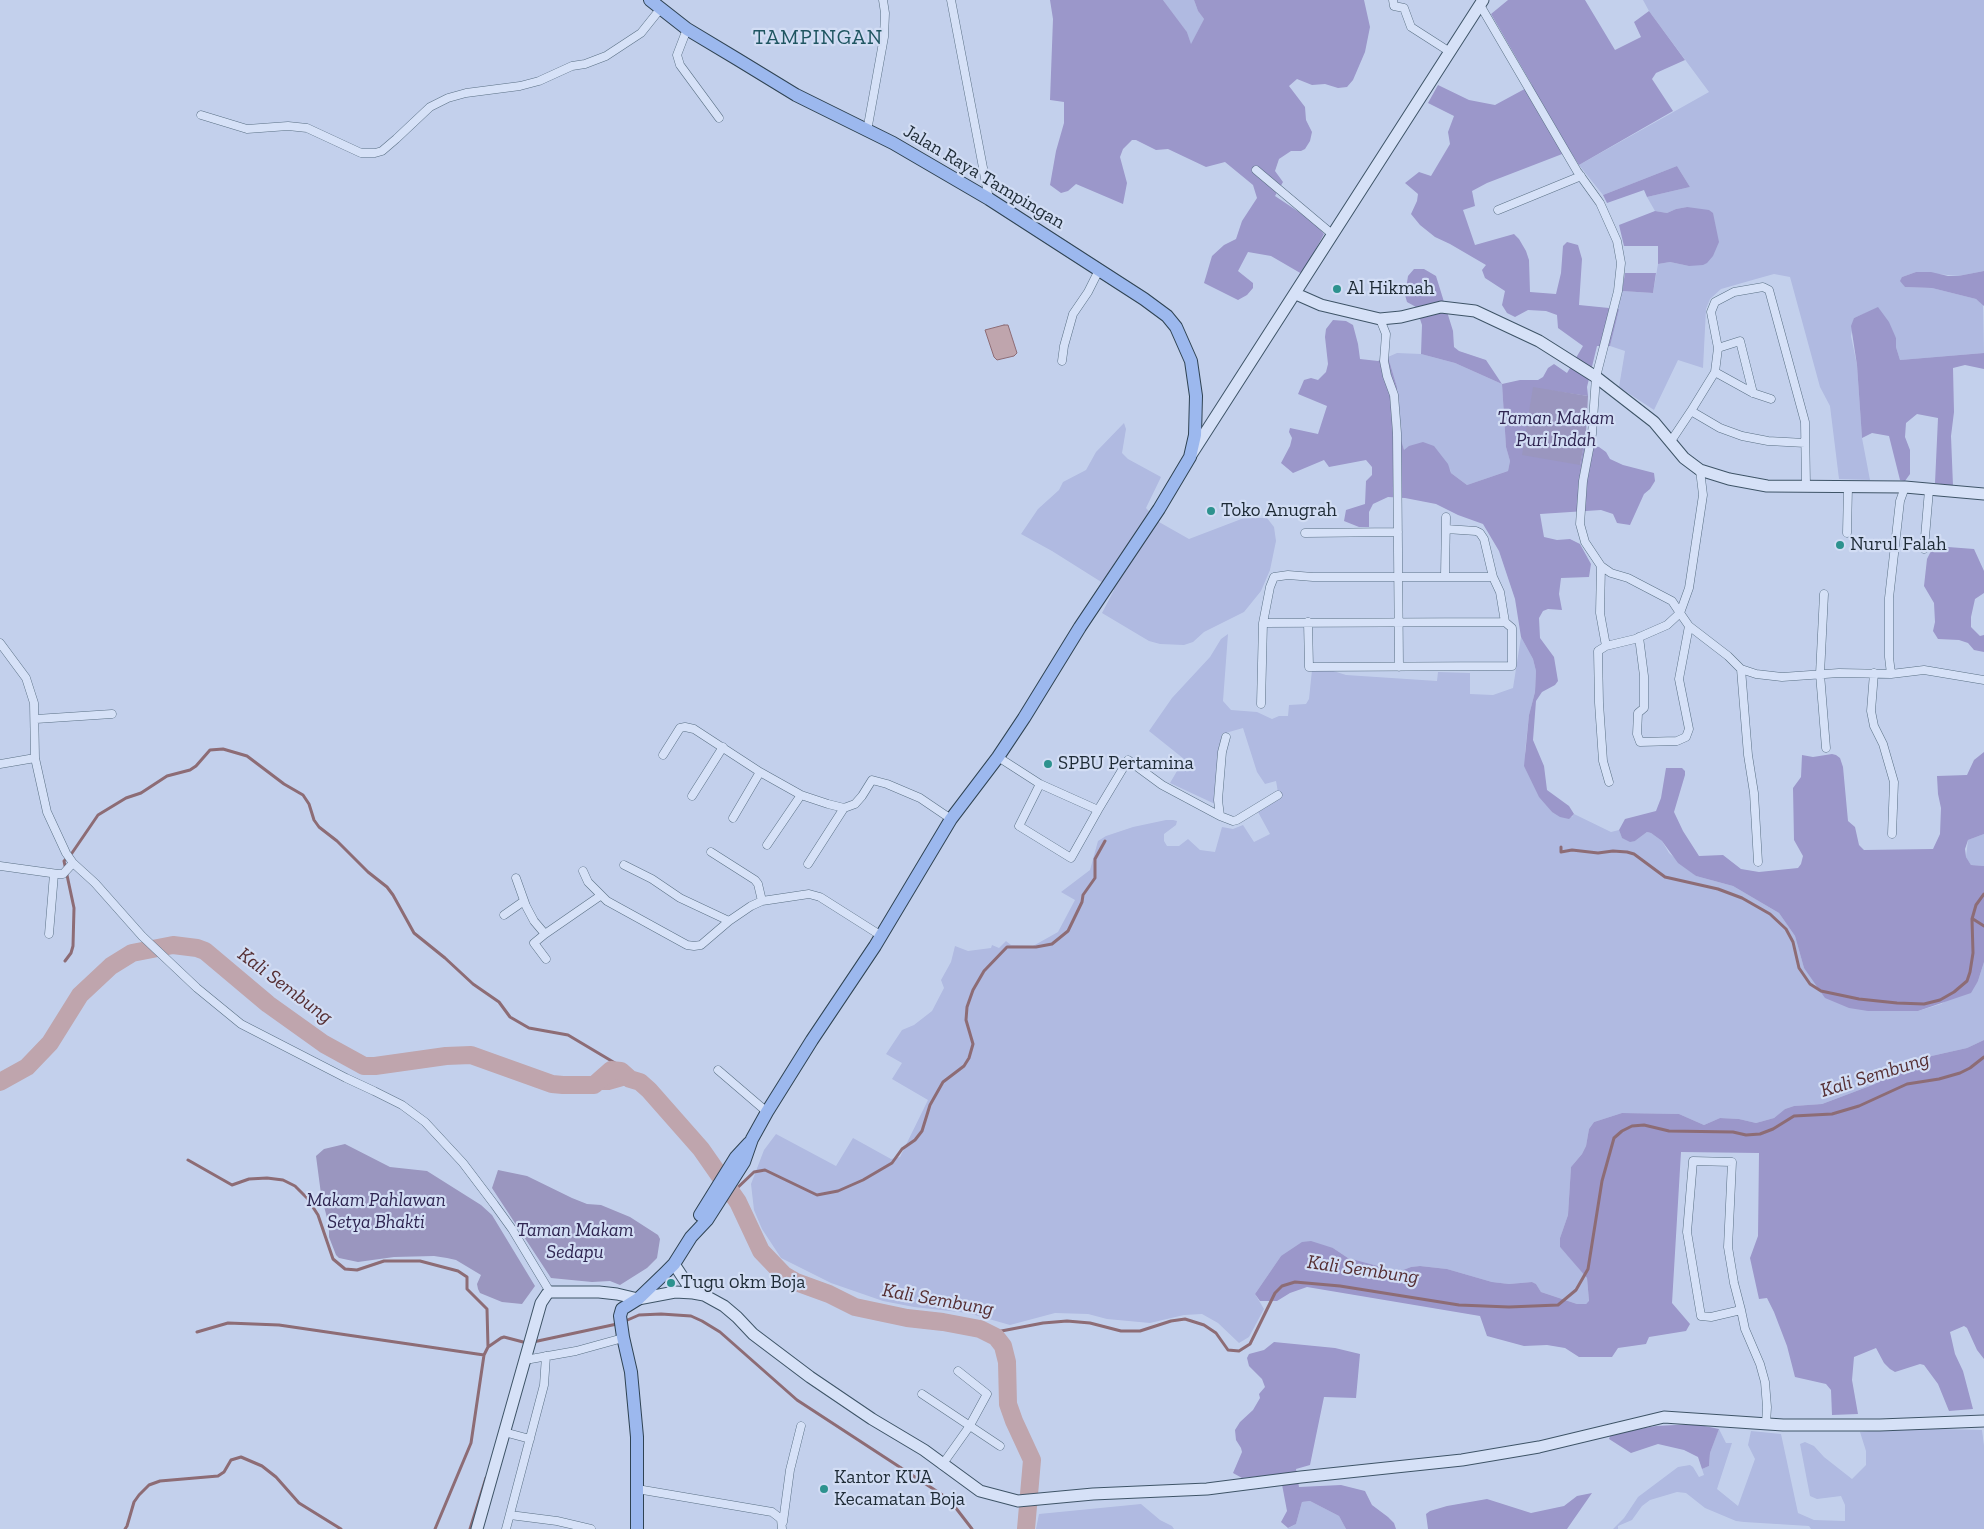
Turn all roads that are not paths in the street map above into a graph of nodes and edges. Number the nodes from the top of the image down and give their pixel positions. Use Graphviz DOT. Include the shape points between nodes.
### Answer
graph roads {
  1 [pos="650,0"];
  2 [pos="883,0"];
  3 [pos="951,0"];
  4 [pos="1393,0"];
  5 [pos="1482,2"];
  6 [pos="661,8"];
  7 [pos="687,29"];
  8 [pos="1450,52"];
  9 [pos="201,115"];
  10 [pos="719,118"];
  11 [pos="867,131"];
  12 [pos="1256,170"];
  13 [pos="1581,176"];
  14 [pos="989,200"];
  15 [pos="1498,210"];
  16 [pos="1332,234"];
  17 [pos="1098,270"];
  18 [pos="1296,294"];
  19 [pos="1380,319"];
  20 [pos="1718,348"];
  21 [pos="1062,361"];
  22 [pos="1715,372"];
  23 [pos="1596,377"];
  24 [pos="1753,393"];
  25 [pos="1771,399"];
  26 [pos="1691,411"];
  27 [pos="1671,442"];
  28 [pos="1805,444"];
  29 [pos="1190,457"];
  30 [pos="1700,470"];
  31 [pos="1806,486"];
  32 [pos="1848,487"];
  33 [pos="1905,487"];
  34 [pos="1929,490"];
  35 [pos="1984,494"];
  36 [pos="1446,517"];
  37 [pos="1446,529"];
  38 [pos="1398,532"];
  39 [pos="1305,533"];
  40 [pos="1847,533"];
  41 [pos="1924,550"];
  42 [pos="1600,566"];
  43 [pos="1398,576"];
  44 [pos="1445,576"];
  45 [pos="1494,577"];
  46 [pos="1824,594"];
  47 [pos="1680,613"];
  48 [pos="1308,622"];
  49 [pos="1505,622"];
  50 [pos="1263,623"];
  51 [pos="1398,623"];
  52 [pos="1689,626"];
  53 [pos="1638,637"];
  54 [pos="0,643"];
  55 [pos="1606,646"];
  56 [pos="1399,667"];
  57 [pos="1741,669"];
  58 [pos="1874,673"];
  59 [pos="1820,674"];
  60 [pos="1892,674"];
  61 [pos="1984,680"];
  62 [pos="1261,704"];
  63 [pos="112,714"];
  64 [pos="36,719"];
  65 [pos="1226,737"];
  66 [pos="723,747"];
  67 [pos="1826,748"];
  68 [pos="663,755"];
  69 [pos="998,757"];
  70 [pos="35,758"];
  71 [pos="0,764"];
  72 [pos="760,772"];
  73 [pos="1609,782"];
  74 [pos="1040,784"];
  75 [pos="801,795"];
  76 [pos="1278,795"];
  77 [pos="692,796"];
  78 [pos="844,808"];
  79 [pos="1098,810"];
  80 [pos="1220,816"];
  81 [pos="733,818"];
  82 [pos="951,819"];
  83 [pos="1892,834"];
  84 [pos="767,845"];
  85 [pos="711,852"];
  86 [pos="70,861"];
  87 [pos="1758,862"];
  88 [pos="808,864"];
  89 [pos="624,865"];
  90 [pos="0,866"];
  91 [pos="583,871"];
  92 [pos="54,874"];
  93 [pos="516,878"];
  94 [pos="600,896"];
  95 [pos="524,901"];
  96 [pos="762,901"];
  97 [pos="504,916"];
  98 [pos="729,921"];
  99 [pos="49,934"];
  100 [pos="545,934"];
  101 [pos="880,935"];
  102 [pos="546,959"];
  103 [pos="718,1070"];
  104 [pos="767,1112"];
  105 [pos="674,1264"];
  106 [pos="550,1292"];
  107 [pos="693,1293"];
  108 [pos="638,1299"];
  109 [pos="1741,1310"];
  110 [pos="623,1337"];
  111 [pos="546,1356"];
  112 [pos="526,1357"];
  113 [pos="958,1371"];
  114 [pos="922,1394"];
  115 [pos="1984,1421"];
  116 [pos="1766,1424"];
  117 [pos="801,1426"];
  118 [pos="969,1427"];
  119 [pos="504,1432"];
  120 [pos="530,1441"];
  121 [pos="1000,1446"];
  122 [pos="942,1465"];
  123 [pos="637,1489"];
  124 [pos="510,1515"];
  125 [pos="783,1527"];
  126 [pos="477,1529"];
  127 [pos="506,1529"];
  128 [pos="591,1529"];
  129 [pos="637,1529"];
  1 -- 6 [label="main road, Jalan Raya Tampingan"];
  2 -- 11 [label="street" via="884,37"];
  3 -- 14 [label="street"];
  4 -- 8 [label="street" via="1394,6 1404,8 1411,27"];
  5 -- 8 [label="street"];
  5 -- 13 [label="street"];
  6 -- 7 [label="main road, Jalan Raya Tampingan"];
  6 -- 9 [label="street" via="641,33 606,56 572,66 539,81 448,98 430,107 396,139 375,153 361,154 307,128 247,128"];
  7 -- 10 [label="street" via="677,55 680,66"];
  7 -- 11 [label="main road, Jalan Raya Tampingan" via="796,95"];
  8 -- 16 [label="street"];
  11 -- 14 [label="main road, Jalan Raya Tampingan"];
  12 -- 16 [label="street"];
  13 -- 15 [label="street"];
  13 -- 23 [label="street" via="1600,203 1617,241 1622,263 1618,292"];
  14 -- 17 [label="main road, Jalan Raya Tampingan"];
  16 -- 18 [label="street"];
  17 -- 21 [label="street" via="1073,314"];
  17 -- 29 [label="main road, Jalan Raya Tampingan" via="1167,316 1184,342 1191,361 1196,396 1195,435"];
  18 -- 19 [label="street" via="1321,305"];
  18 -- 29 [label="street"];
  19 -- 23 [label="street" via="1441,307 1475,311 1539,341"];
  19 -- 38 [label="street" via="1386,334 1384,361 1394,395"];
  20 -- 22 [label="street"];
  20 -- 24 [label="street" via="1740,341"];
  20 -- 28 [label="street" via="1711,312 1715,302 1734,292 1763,287 1769,290 1802,409"];
  22 -- 24 [label="street"];
  22 -- 26 [label="street"];
  23 -- 27 [label="street" via="1654,422"];
  23 -- 42 [label="street" via="1580,524 1585,542"];
  24 -- 25 [label="street"];
  26 -- 27 [label="street"];
  26 -- 28 [label="street" via="1720,428 1742,436"];
  27 -- 30 [label="street"];
  28 -- 31 [label="street"];
  29 -- 69 [label="main road, Jalan Raya Tampingan"];
  30 -- 31 [label="street" via="1767,486"];
  30 -- 47 [label="street" via="1703,495 1689,588"];
  31 -- 32 [label="street"];
  32 -- 33 [label="street"];
  32 -- 40 [label="street"];
  33 -- 34 [label="street"];
  33 -- 60 [label="street" via="1900,501 1889,598"];
  34 -- 35 [label="street"];
  34 -- 41 [label="street"];
  36 -- 37 [label="street"];
  37 -- 44 [label="street"];
  37 -- 45 [label="street" via="1480,533"];
  38 -- 39 [label="street"];
  38 -- 43 [label="street"];
  42 -- 47 [label="street" via="1672,601"];
  42 -- 55 [label="street" via="1600,614"];
  43 -- 44 [label="street"];
  43 -- 50 [label="street" via="1274,577"];
  43 -- 51 [label="street"];
  44 -- 45 [label="street"];
  45 -- 49 [label="street"];
  46 -- 59 [label="street"];
  47 -- 52 [label="street"];
  47 -- 53 [label="street" via="1667,625"];
  48 -- 50 [label="street"];
  48 -- 51 [label="street"];
  48 -- 56 [label="street" via="1309,667"];
  49 -- 51 [label="street"];
  49 -- 56 [label="street" via="1512,628 1512,666"];
  50 -- 62 [label="street"];
  51 -- 56 [label="street"];
  52 -- 53 [label="street" via="1679,679 1689,729 1686,737 1677,742 1640,742 1637,734 1638,713 1644,708 1644,676"];
  52 -- 57 [label="street"];
  53 -- 55 [label="street"];
  54 -- 64 [label="street" via="26,678"];
  55 -- 73 [label="street" via="1598,651 1596,658 1603,761"];
  57 -- 59 [label="street" via="1782,677"];
  57 -- 87 [label="street"];
  58 -- 59 [label="street"];
  58 -- 60 [label="street"];
  58 -- 83 [label="street" via="1871,711 1894,782"];
  59 -- 67 [label="street"];
  60 -- 61 [label="street" via="1924,670"];
  63 -- 64 [label="street"];
  64 -- 70 [label="street"];
  65 -- 80 [label="street" via="1218,800"];
  66 -- 68 [label="street" via="685,727 680,728"];
  66 -- 72 [label="street"];
  66 -- 77 [label="street"];
  69 -- 74 [label="street"];
  69 -- 82 [label="main road, Jalan Raya Tampingan"];
  70 -- 71 [label="street"];
  70 -- 86 [label="street" via="48,812"];
  72 -- 75 [label="street"];
  72 -- 81 [label="street"];
  74 -- 79 [label="street"];
  74 -- 79 [label="street" via="1019,826 1071,858"];
  75 -- 78 [label="street"];
  75 -- 84 [label="street"];
  76 -- 80 [label="street" via="1237,820"];
  78 -- 82 [label="street" via="855,804 872,780 920,798"];
  78 -- 88 [label="street"];
  79 -- 80 [label="street" via="1128,760 1162,784"];
  82 -- 101 [label="main road, Jalan Raya Tampingan"];
  85 -- 96 [label="street" via="755,880"];
  86 -- 92 [label="street" via="63,874"];
  86 -- 106 [label="street" via="95,883 142,936 241,1024 402,1105 425,1122 463,1163 494,1204"];
  89 -- 98 [label="street" via="680,898"];
  90 -- 92 [label="street"];
  91 -- 94 [label="street"];
  92 -- 99 [label="street"];
  93 -- 95 [label="street"];
  94 -- 98 [label="street" via="687,945 701,945"];
  94 -- 100 [label="street"];
  95 -- 97 [label="street"];
  95 -- 100 [label="street"];
  96 -- 98 [label="street"];
  96 -- 101 [label="street" via="809,894 820,897"];
  100 -- 102 [label="street" via="534,943"];
  101 -- 104 [label="main road, Jalan Raya Tampingan"];
  103 -- 104 [label="street"];
  104 -- 105 [label="main road, Jalan Raya Tampingan"];
  105 -- 107 [label="street"];
  105 -- 108 [label="main road, Jalan Raya Tampingan"];
  106 -- 108 [label="street" via="617,1294"];
  106 -- 112 [label="street" via="541,1304"];
  107 -- 108 [label="street" via="675,1292"];
  107 -- 122 [label="street" via="724,1306 752,1334 810,1377"];
  108 -- 110 [label="main road, Jalan Raya Tampingan" via="622,1309"];
  109 -- 109 [label="street" via="1701,1316 1687,1232 1693,1161 1732,1162 1728,1247"];
  109 -- 116 [label="street" via="1765,1382"];
  110 -- 111 [label="street"];
  110 -- 123 [label="main road" via="634,1401"];
  111 -- 112 [label="street"];
  111 -- 120 [label="street" via="544,1385"];
  112 -- 119 [label="street"];
  113 -- 118 [label="street" via="987,1394"];
  114 -- 118 [label="street"];
  115 -- 116 [label="street" via="1880,1425"];
  116 -- 122 [label="street" via="1664,1417 1462,1460 1207,1489 1018,1500 980,1492"];
  117 -- 125 [label="street" via="790,1470"];
  118 -- 121 [label="street"];
  118 -- 122 [label="street"];
  119 -- 120 [label="street"];
  119 -- 126 [label="street"];
  120 -- 124 [label="street"];
  123 -- 125 [label="street" via="772,1512 781,1519"];
  123 -- 129 [label="main road"];
  124 -- 127 [label="street"];
  124 -- 128 [label="street"];
}
